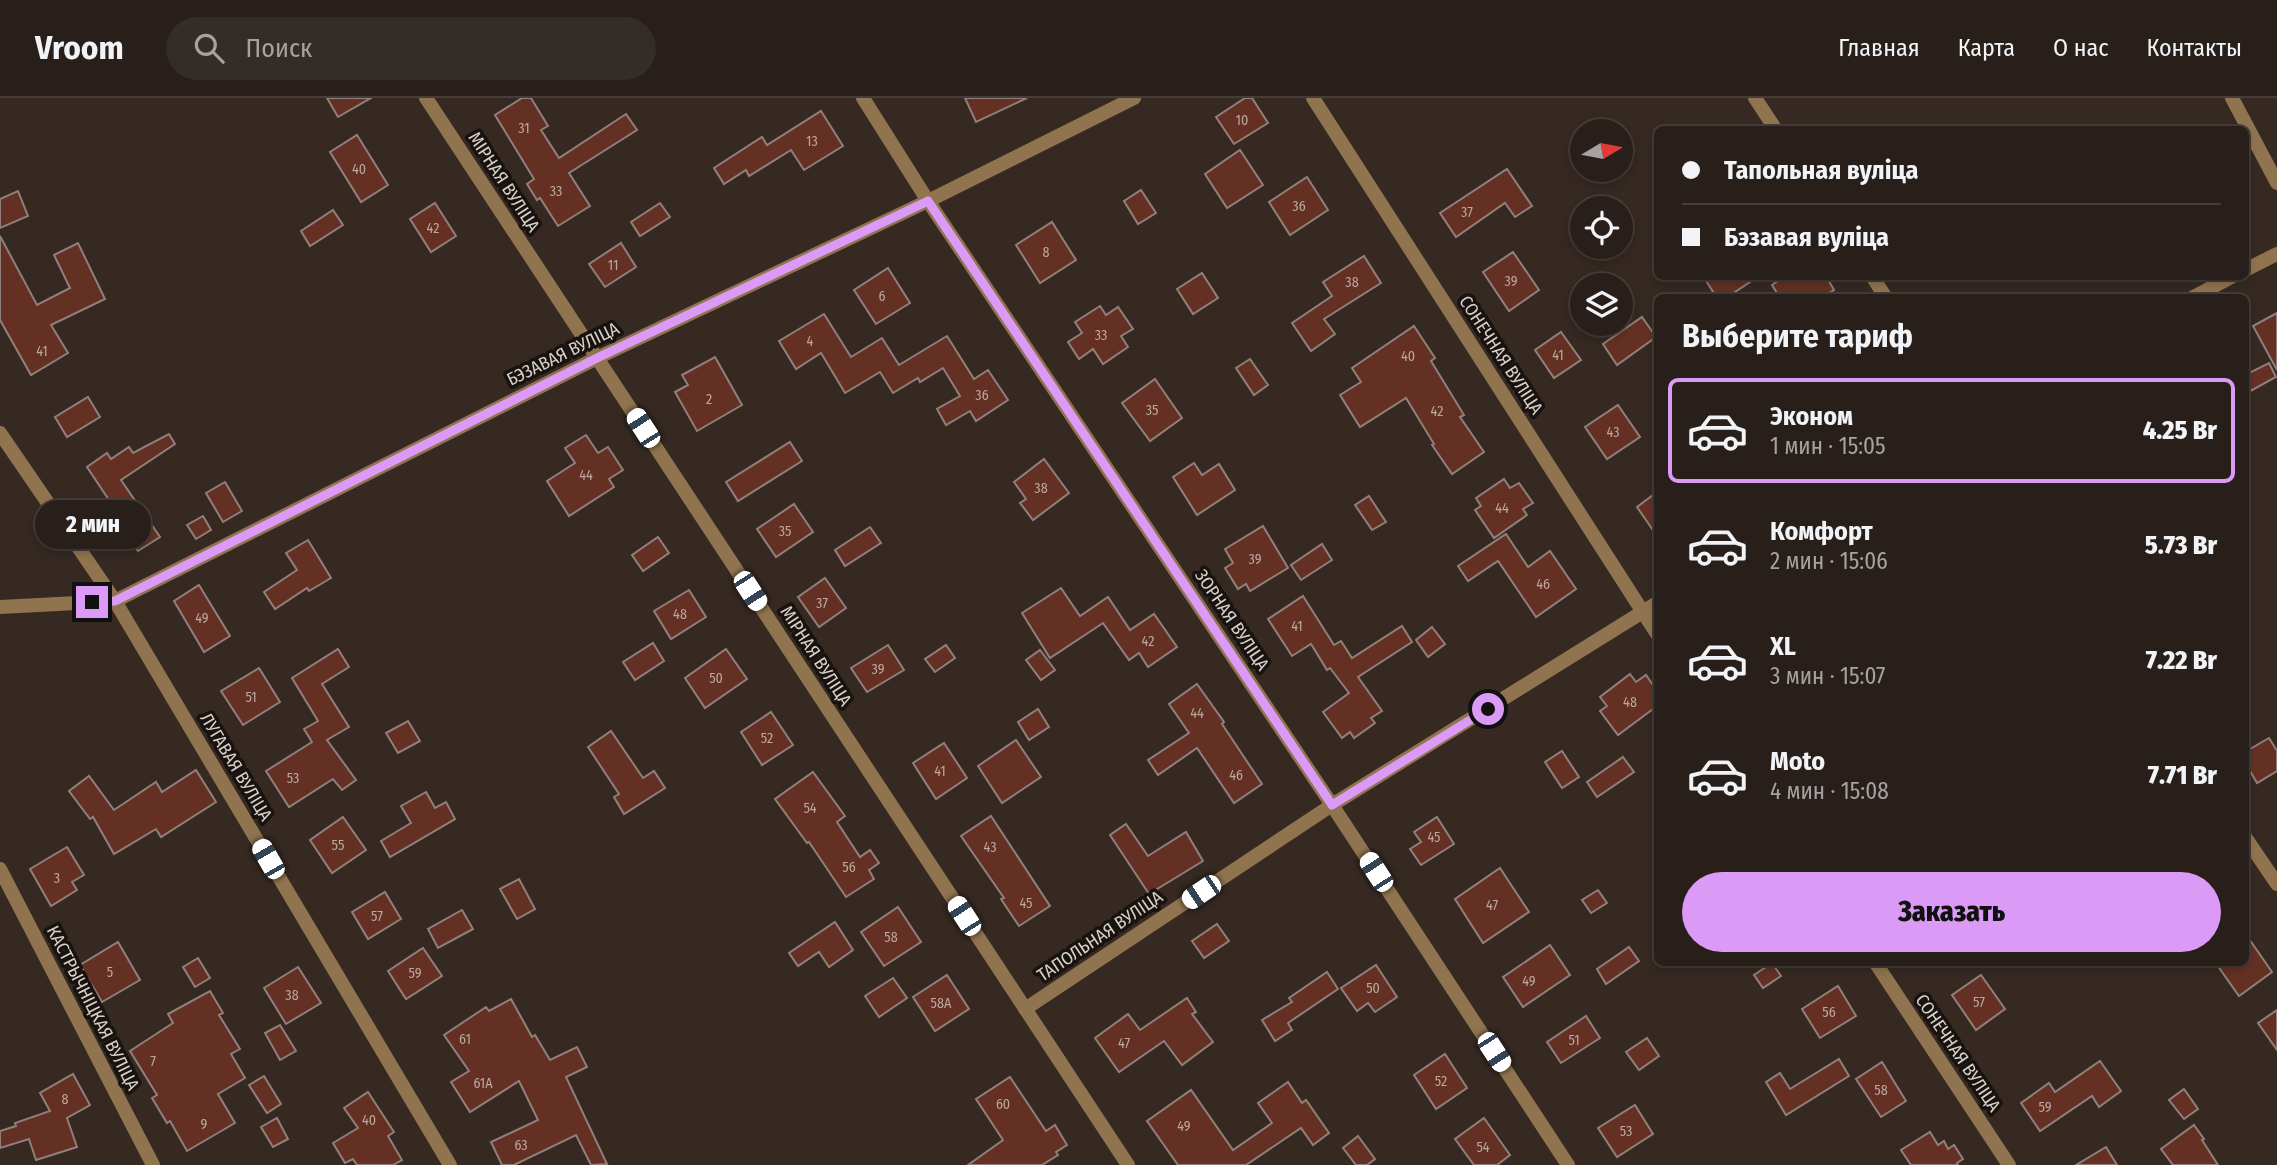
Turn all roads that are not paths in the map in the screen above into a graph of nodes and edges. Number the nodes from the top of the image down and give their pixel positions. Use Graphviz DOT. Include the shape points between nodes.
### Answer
graph roads {
  1 [pos="426,98"];
  2 [pos="863,98"];
  3 [pos="1134,98"];
  4 [pos="1312,98"];
  5 [pos="1755,98"];
  6 [pos="2232,98"];
  7 [pos="1773,126"];
  8 [pos="2247,126"];
  9 [pos="2249,130"];
  10 [pos="2277,183"];
  11 [pos="928,201"];
  12 [pos="2277,254"];
  13 [pos="2249,268"];
  14 [pos="2226,280"];
  15 [pos="2199,294"];
  16 [pos="597,358"];
  17 [pos="0,433"];
  18 [pos="115,601"];
  19 [pos="1654,605"];
  20 [pos="0,607"];
  21 [pos="1643,612"];
  22 [pos="1654,629"];
  23 [pos="1332,805"];
  24 [pos="2249,843"];
  25 [pos="0,869"];
  26 [pos="2277,884"];
  27 [pos="1878,966"];
  28 [pos="1025,1009"];
  29 [pos="153,1165"];
  30 [pos="450,1165"];
  31 [pos="1128,1165"];
  32 [pos="1567,1165"];
  33 [pos="2009,1165"];
  1 -- 16 [label="street, МІРНАЯ ВУЛІЦА"];
  2 -- 11 [label="street, ЗОРНАЯ ВУЛІЦА"];
  3 -- 11 [label="street, БЭЗАВАЯ ВУЛІЦА"];
  4 -- 21 [label="street, СОНЕЧНАЯ ВУЛІЦА"];
  5 -- 7 [label="street"];
  6 -- 8 [label="street"];
  9 -- 10 [label="street"];
  11 -- 16 [label="street, БЭЗАВАЯ ВУЛІЦА"];
  11 -- 23 [label="street, ЗОРНАЯ ВУЛІЦА"];
  12 -- 13 [label="street"];
  14 -- 15 [label="street"];
  16 -- 18 [label="street, БЭЗАВАЯ ВУЛІЦА"];
  16 -- 28 [label="street, МІРНАЯ ВУЛІЦА"];
  17 -- 18 [label="street, ЛУГАВАЯ ВУЛІЦА"];
  18 -- 20 [label="street, БЭЗАВАЯ ВУЛІЦА"];
  18 -- 30 [label="street, ЛУГАВАЯ ВУЛІЦА"];
  19 -- 21 [label="street, ТАПОЛЬНАЯ ВУЛІЦА"];
  21 -- 22 [label="street, СОНЕЧНАЯ ВУЛІЦА"];
  21 -- 23 [label="street, ТАПОЛЬНАЯ ВУЛІЦА"];
  23 -- 28 [label="street, ТАПОЛЬНАЯ ВУЛІЦА"];
  23 -- 32 [label="street, ЗОРНАЯ ВУЛІЦА"];
  24 -- 26 [label="street"];
  25 -- 29 [label="street, КАСТРЫЧНІЦКАЯ ВУЛІЦА"];
  27 -- 33 [label="street, СОНЕЧНАЯ ВУЛІЦА"];
  28 -- 31 [label="street, МІРНАЯ ВУЛІЦА"];
}
